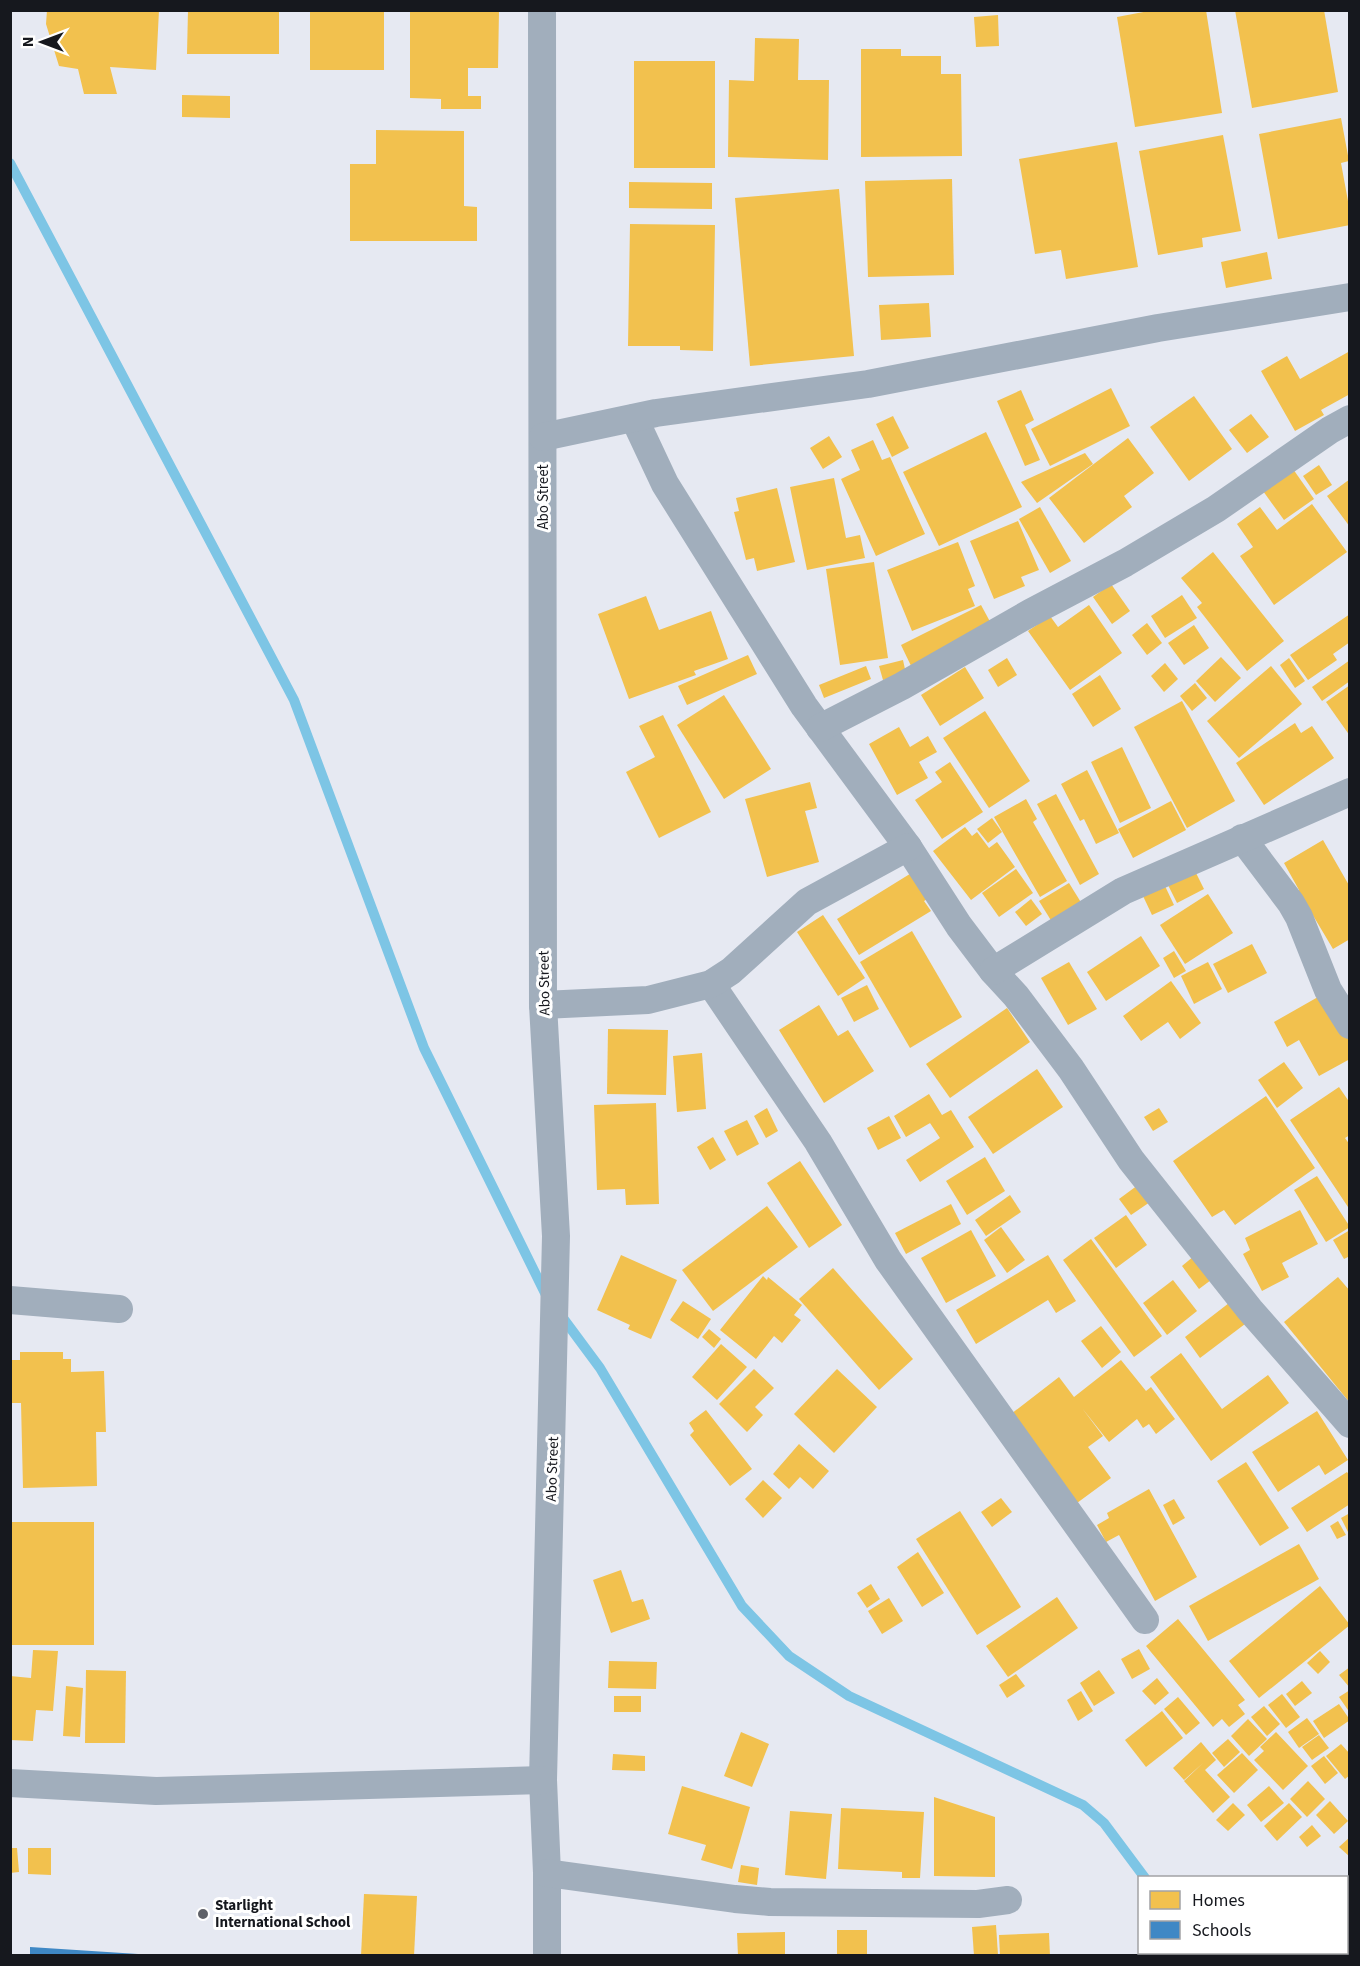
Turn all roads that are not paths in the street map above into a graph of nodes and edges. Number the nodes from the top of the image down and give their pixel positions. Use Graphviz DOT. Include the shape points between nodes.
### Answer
graph roads {
  1 [pos="542,10"];
  2 [pos="1350,297"];
  3 [pos="634,418"];
  4 [pos="1350,419"];
  5 [pos="543,437"];
  6 [pos="820,728"];
  7 [pos="1350,792"];
  8 [pos="1242,838"];
  9 [pos="908,847"];
  10 [pos="993,971"];
  11 [pos="711,984"];
  12 [pos="543,1005"];
  13 [pos="1350,1025"];
  14 [pos="10,1300"];
  15 [pos="119,1309"];
  16 [pos="1350,1424"];
  17 [pos="1145,1620"];
  18 [pos="543,1780"];
  19 [pos="10,1783"];
  20 [pos="547,1873"];
  21 [pos="1008,1900"];
  22 [pos="547,1956"];
  1 -- 5 [label="street, Abo Street"];
  2 -- 3 [label="street" via="1158,328 868,384"];
  3 -- 5 [label="street"];
  3 -- 6 [label="street" via="665,484"];
  4 -- 6 [label="street" via="1216,509 1125,563"];
  5 -- 12 [label="street, Abo Street"];
  6 -- 9 [label="street"];
  7 -- 8 [label="street"];
  8 -- 10 [label="street" via="1123,891"];
  8 -- 13 [label="street" via="1291,903 1328,990"];
  9 -- 10 [label="street"];
  9 -- 11 [label="street" via="807,902 731,971"];
  10 -- 16 [label="street" via="1064,1060 1131,1160 1250,1310"];
  11 -- 12 [label="street" via="648,1000"];
  11 -- 17 [label="street" via="818,1142 888,1260"];
  12 -- 18 [label="street, Abo Street" via="556,1236"];
  14 -- 15 [label="street"];
  18 -- 19 [label="street" via="156,1791"];
  18 -- 20 [label="street, Abo Street"];
  20 -- 21 [label="street" via="770,1902 978,1904"];
  20 -- 22 [label="street, Abo Street"];
}
